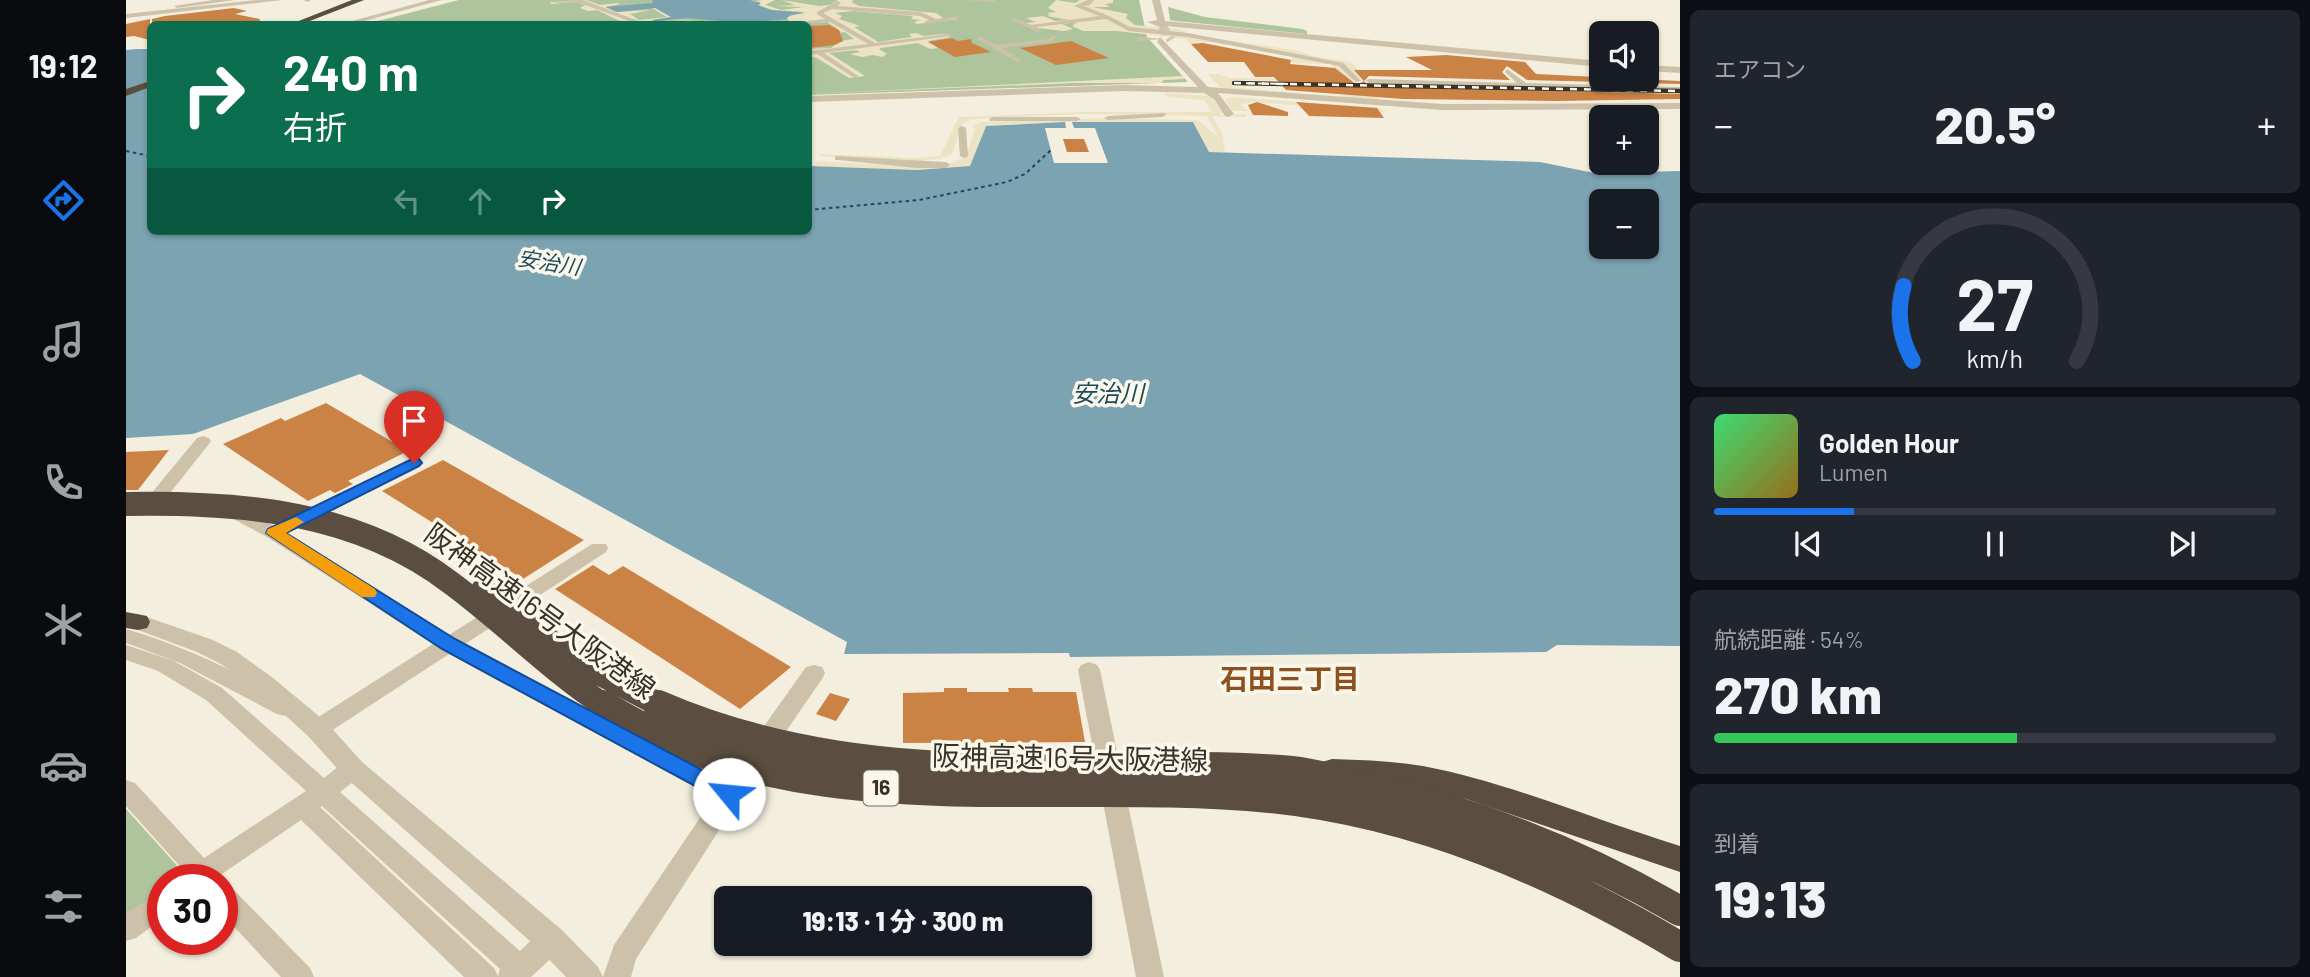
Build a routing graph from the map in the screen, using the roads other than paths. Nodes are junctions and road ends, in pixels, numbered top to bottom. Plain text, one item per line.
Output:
1 (232, 0) edge
2 (276, 0) edge
3 (438, 0) edge
4 (447, 0) edge
5 (843, 0) edge
6 (966, 0) edge
7 (993, 0) edge
8 (1091, 0) edge
9 (1146, 0) edge
10 (1156, 0) edge
11 (364, 1) edge
12 (581, 1) edge
13 (165, 3) dead end
14 (551, 3) dead end
15 (177, 6) junction
16 (832, 7) junction
17 (193, 9) junction
18 (126, 16) edge
19 (1107, 17) junction
20 (957, 18) dead end
21 (1013, 19) dead end
22 (830, 20) junction
23 (304, 21) edge
24 (317, 21) edge
25 (357, 21) edge
26 (366, 21) edge
27 (631, 21) edge
28 (936, 21) junction
29 (812, 22) edge
30 (915, 23) dead end
31 (1156, 24) junction
32 (1033, 26) dead end
33 (852, 32) junction
34 (839, 34) dead end
35 (914, 34) dead end
36 (948, 36) dead end
37 (979, 38) dead end
38 (924, 39) junction
39 (1139, 39) dead end
40 (1159, 39) joint
41 (1171, 40) tunnel mouth
42 (874, 45) junction
43 (997, 47) junction
44 (818, 52) junction
45 (812, 53) edge
46 (1019, 61) dead end
47 (1589, 63) edge
48 (1659, 69) edge
49 (1507, 71) dead end
50 (1680, 71) edge
51 (856, 77) dead end
52 (147, 79) edge
53 (1368, 80) dead end
54 (1358, 81) dead end
55 (1523, 84) junction
56 (147, 85) edge
57 (126, 87) edge
58 (1680, 89) edge
59 (126, 93) edge
60 (1214, 93) junction
61 (812, 100) edge
62 (1680, 106) edge
63 (1229, 114) dead end
64 (1161, 116) dead end
65 (1108, 118) dead end
66 (993, 119) dead end
67 (1077, 119) dead end
68 (962, 128) dead end
69 (964, 156) dead end
70 (838, 158) dead end
71 (946, 165) dead end
72 (203, 441) dead end
73 (414, 463) dead end
74 (156, 499) junction
75 (126, 501) edge
76 (274, 533) junction
77 (598, 548) dead end
78 (130, 626) edge
79 (449, 644) junction
80 (126, 652) edge
81 (1089, 670) dead end
82 (814, 673) dead end
83 (310, 724) junction
84 (353, 769) junction
85 (1298, 772) junction
86 (126, 790) edge
87 (729, 794) junction
88 (316, 803) junction
89 (1680, 859) edge
90 (188, 864) edge
91 (222, 864) edge
92 (1680, 911) edge
93 (238, 912) edge
94 (147, 914) edge
95 (126, 929) edge
96 (551, 940) junction
97 (1680, 947) edge
98 (515, 973) edge
99 (300, 977) edge
100 (484, 977) edge
101 (587, 977) edge
102 (617, 977) edge
103 (1150, 977) edge

1 - 15 street
2 - 17 street
3 - 25 street
4 - 26 street
5 - 16 street
6 - 7 street
8 - 19 street
9 - 31 street
10 - 31 street
11 - 23 highway
11 - 24 highway
12 - 14 street
12 - 27 street
13 - 15 street
15 - 17 street
16 - 22 street
16 - 28 street
17 - 18 street
19 - 32 street
19 - 54 street
20 - 28 street
21 - 43 street
22 - 29 street
22 - 33 street
28 - 30 street
31 - 47 street
33 - 34 street
33 - 42 street
35 - 38 street
36 - 38 street
37 - 43 street
38 - 42 street
39 - 40 street
40 - 60 street
41 - 60 street
42 - 44 street
43 - 46 street
44 - 45 street
44 - 51 street
48 - 50 street
49 - 55 street
52 - 57 highway
53 - 55 street
55 - 58 street
56 - 59 highway
60 - 61 street
60 - 62 street
60 - 63 street
64 - 65 street
66 - 67 street
68 - 69 street
70 - 71 street
72 - 74 street
73 - 76 street
74 - 75 street
74 - 76 street
75 - 85 highway, 阪神高速16号大阪港線 / 16, bridge
75 - 97 highway, 阪神高速16号大阪港線 / 16, bridge
76 - 79 street
77 - 79 street
78 - 83 street
79 - 83 street
79 - 87 street
80 - 88 street
81 - 103 street
82 - 87 street
83 - 84 street
84 - 88 street
84 - 96 street
85 - 89 highway, bridge
85 - 92 highway, 阪神高速16号大阪港線 / 16, bridge
86 - 90 street
87 - 102 street
88 - 91 street
88 - 98 street
88 - 100 street
93 - 99 street
94 - 95 street
96 - 98 street
96 - 101 street

